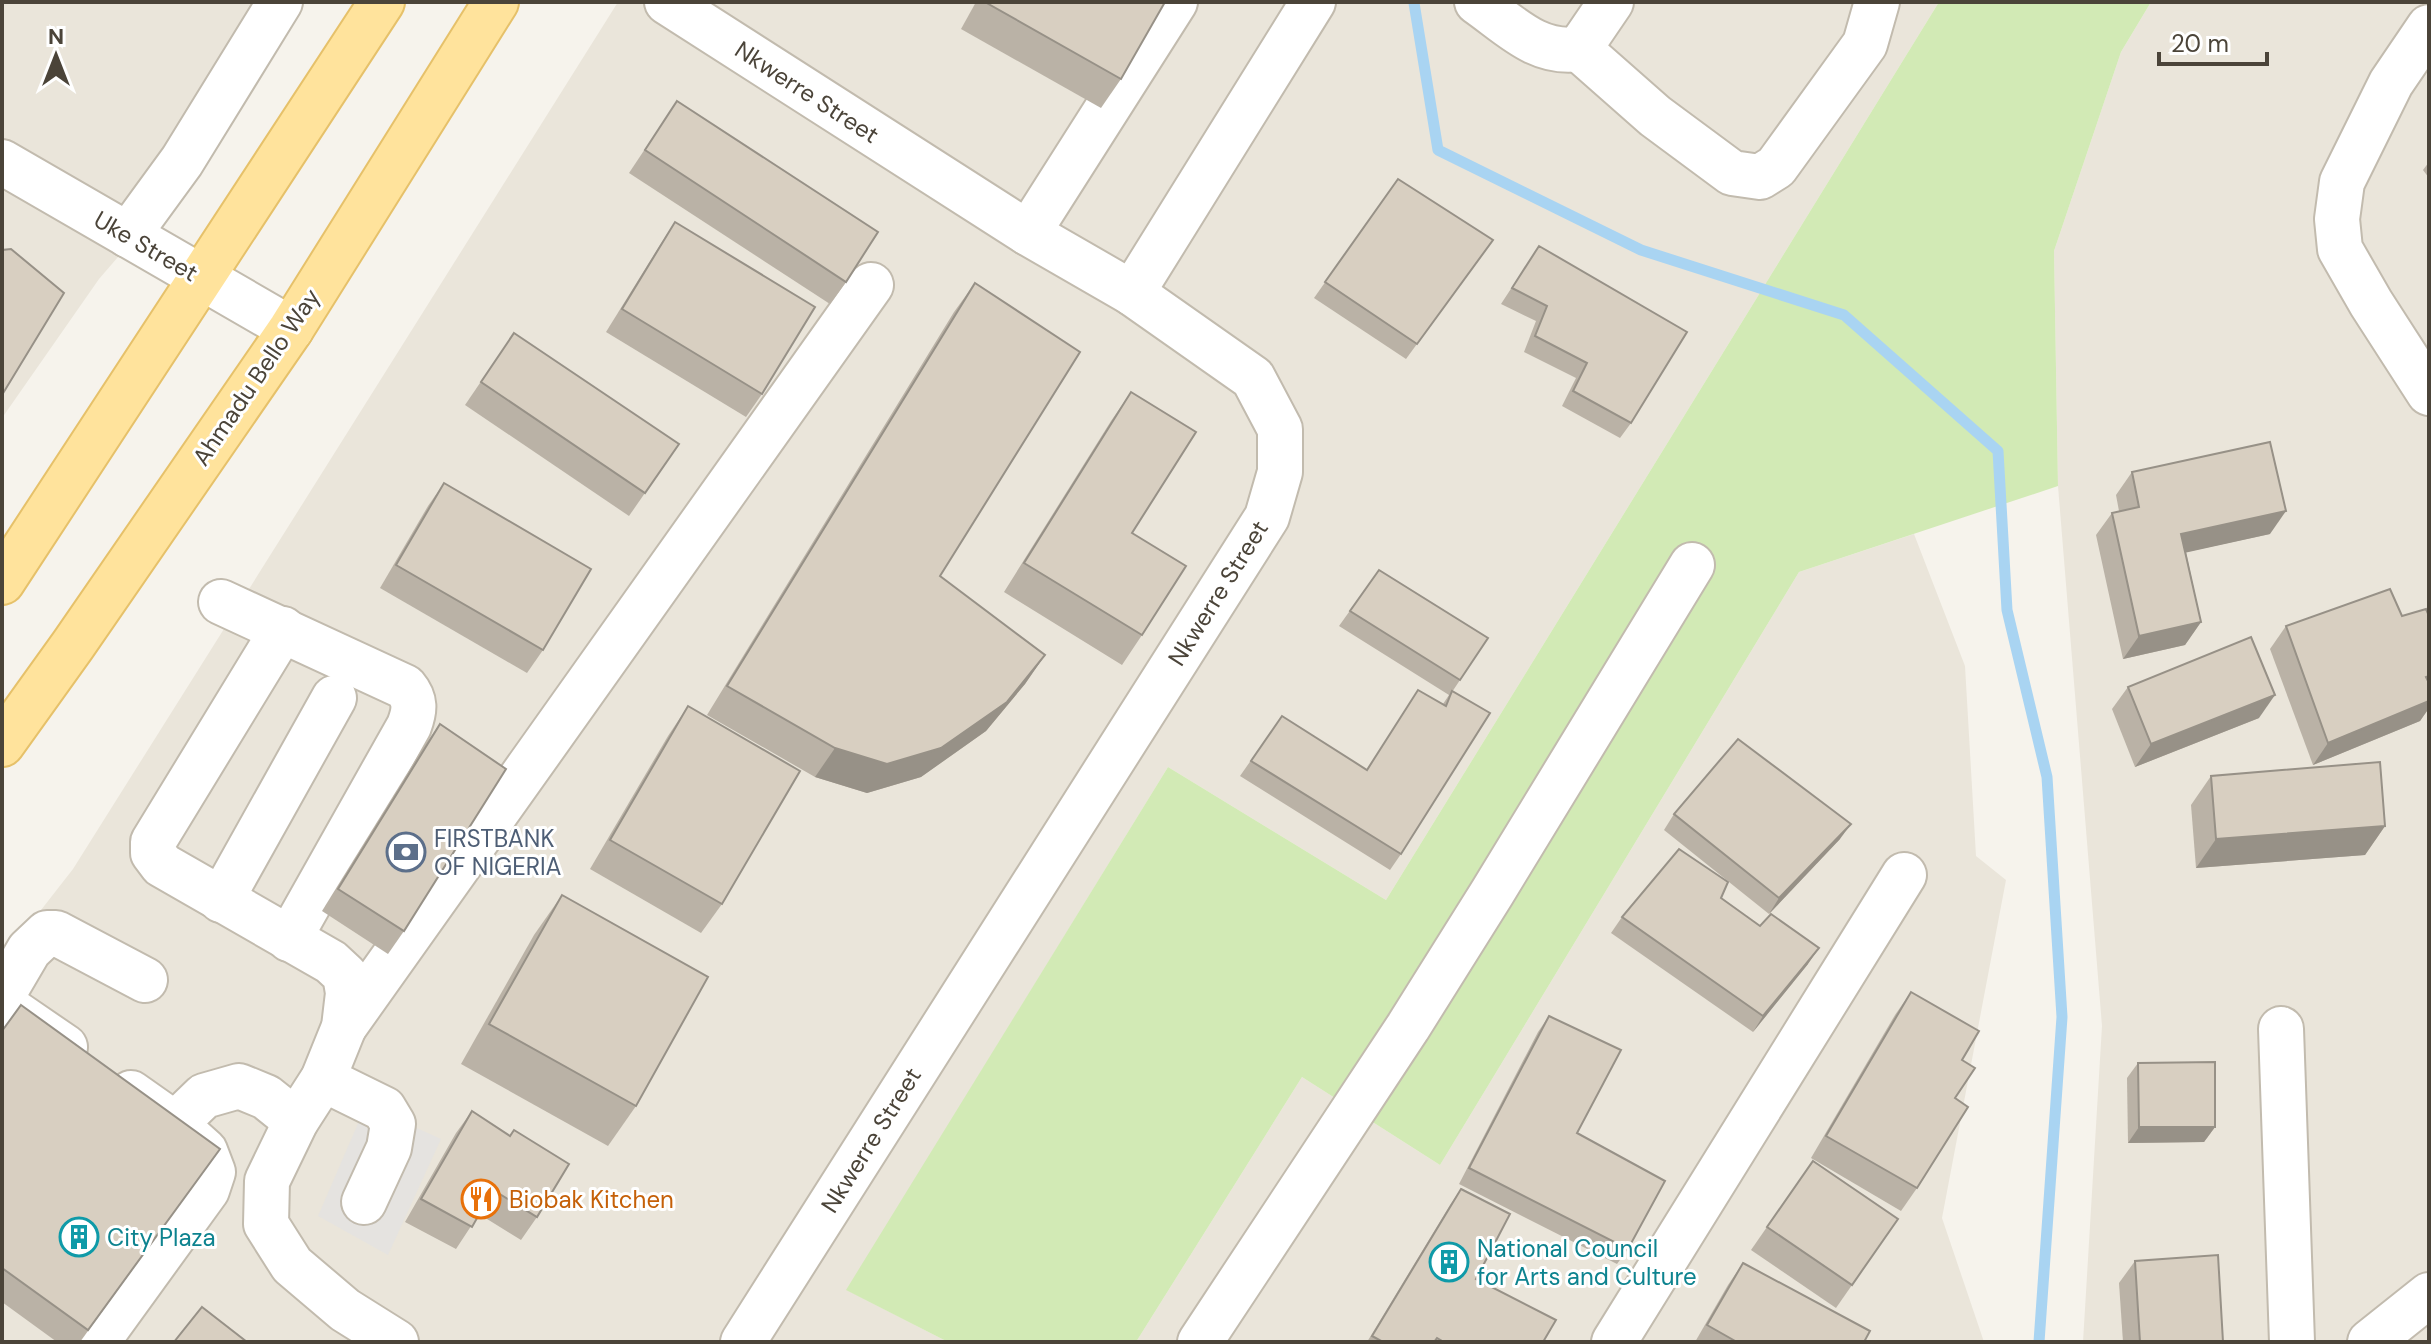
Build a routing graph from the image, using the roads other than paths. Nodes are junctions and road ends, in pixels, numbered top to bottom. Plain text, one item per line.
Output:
1 (382, 2) edge
2 (496, 2) edge
3 (1175, 2) edge
4 (1313, 2) edge
5 (1477, 2) edge
6 (1611, 2) edge
7 (1877, 2) edge
8 (277, 3) edge
9 (676, 4) edge
10 (2429, 27) edge
11 (1579, 49) junction
12 (2, 162) edge
13 (1028, 233) junction
14 (128, 235) junction
15 (202, 279) junction
16 (871, 285) dead end
17 (1132, 293) junction
18 (291, 329) junction
19 (2429, 393) edge
20 (1692, 565) dead end
21 (2, 582) edge
22 (221, 602) dead end
23 (283, 629) junction
24 (334, 698) dead end
25 (2, 744) edge
26 (1904, 875) dead end
27 (221, 900) junction
28 (289, 939) junction
29 (145, 980) dead end
30 (2, 996) edge
31 (2, 1008) edge
32 (346, 1010) junction
33 (2281, 1029) dead end
34 (323, 1079) junction
35 (296, 1121) junction
36 (175, 1124) junction
37 (364, 1202) dead end
38 (2429, 1295) edge
39 (97, 1342) edge
40 (396, 1342) edge
41 (743, 1342) edge
42 (1200, 1342) edge
43 (1614, 1342) edge
44 (2292, 1342) edge
45 (2370, 1342) edge

1 - 15 main road
2 - 18 main road, Ahmadu Bello Way
3 - 13 street
4 - 17 street
5 - 11 street
6 - 11 street
7 - 11 street
8 - 14 street
9 - 13 street, Nkwerre Street
10 - 19 street
12 - 14 street, Uke Street
13 - 17 street, Nkwerre Street
14 - 15 street, Uke Street
15 - 18 street, Uke Street
15 - 21 main road
16 - 32 street
17 - 41 street, Nkwerre Street
18 - 25 main road, Ahmadu Bello Way
20 - 42 street
22 - 23 street
23 - 27 street
23 - 28 street
24 - 27 street
26 - 43 street
27 - 28 street
28 - 32 street
29 - 30 street
31 - 36 street
32 - 34 street
33 - 44 street
34 - 35 street
34 - 37 street
35 - 36 street
35 - 40 street
36 - 39 street
38 - 45 street

